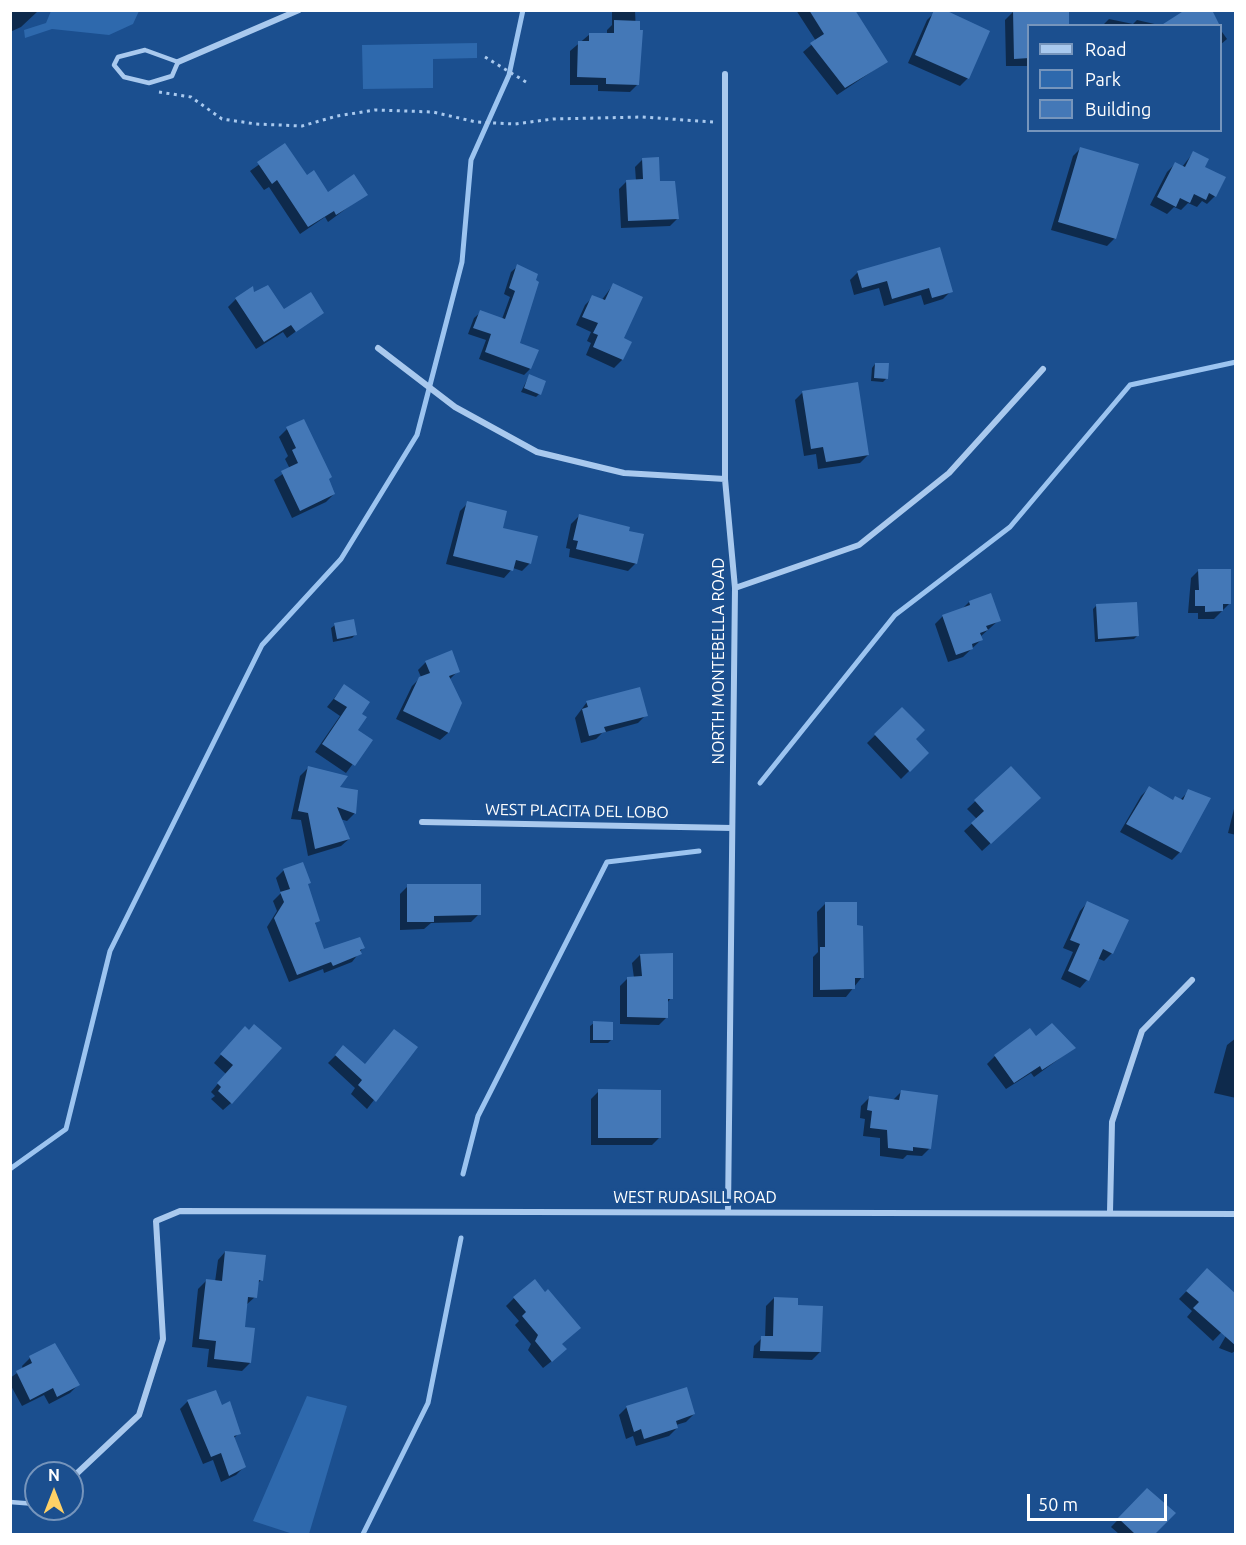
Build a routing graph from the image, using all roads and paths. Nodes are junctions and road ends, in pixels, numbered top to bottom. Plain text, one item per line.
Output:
1 (300, 10) edge
2 (485, 57) dead end
3 (178, 62) junction
4 (725, 74) dead end
5 (526, 82) dead end
6 (149, 83) junction
7 (725, 122) junction
8 (378, 348) dead end
9 (1043, 369) dead end
10 (725, 478) junction
11 (735, 588) junction
12 (422, 822) dead end
13 (732, 828) junction
14 (1192, 980) dead end
15 (728, 1212) junction
16 (1110, 1212) junction
17 (1236, 1214) edge
18 (84, 1467) edge

1 - 3 street
2 - 5 path
3 - 6 lane
3 - 6 lane
4 - 7 street, NORTH MONTEBELLA ROAD
6 - 7 path
7 - 10 street, NORTH MONTEBELLA ROAD
8 - 10 street
9 - 11 street
10 - 11 street, NORTH MONTEBELLA ROAD
11 - 13 street, NORTH MONTEBELLA ROAD
12 - 13 street, WEST PLACITA DEL LOBO
13 - 15 street, NORTH MONTEBELLA ROAD
14 - 16 street
15 - 16 street, WEST RUDASILL ROAD
15 - 18 street, WEST RUDASILL ROAD
16 - 17 street, WEST RUDASILL ROAD

